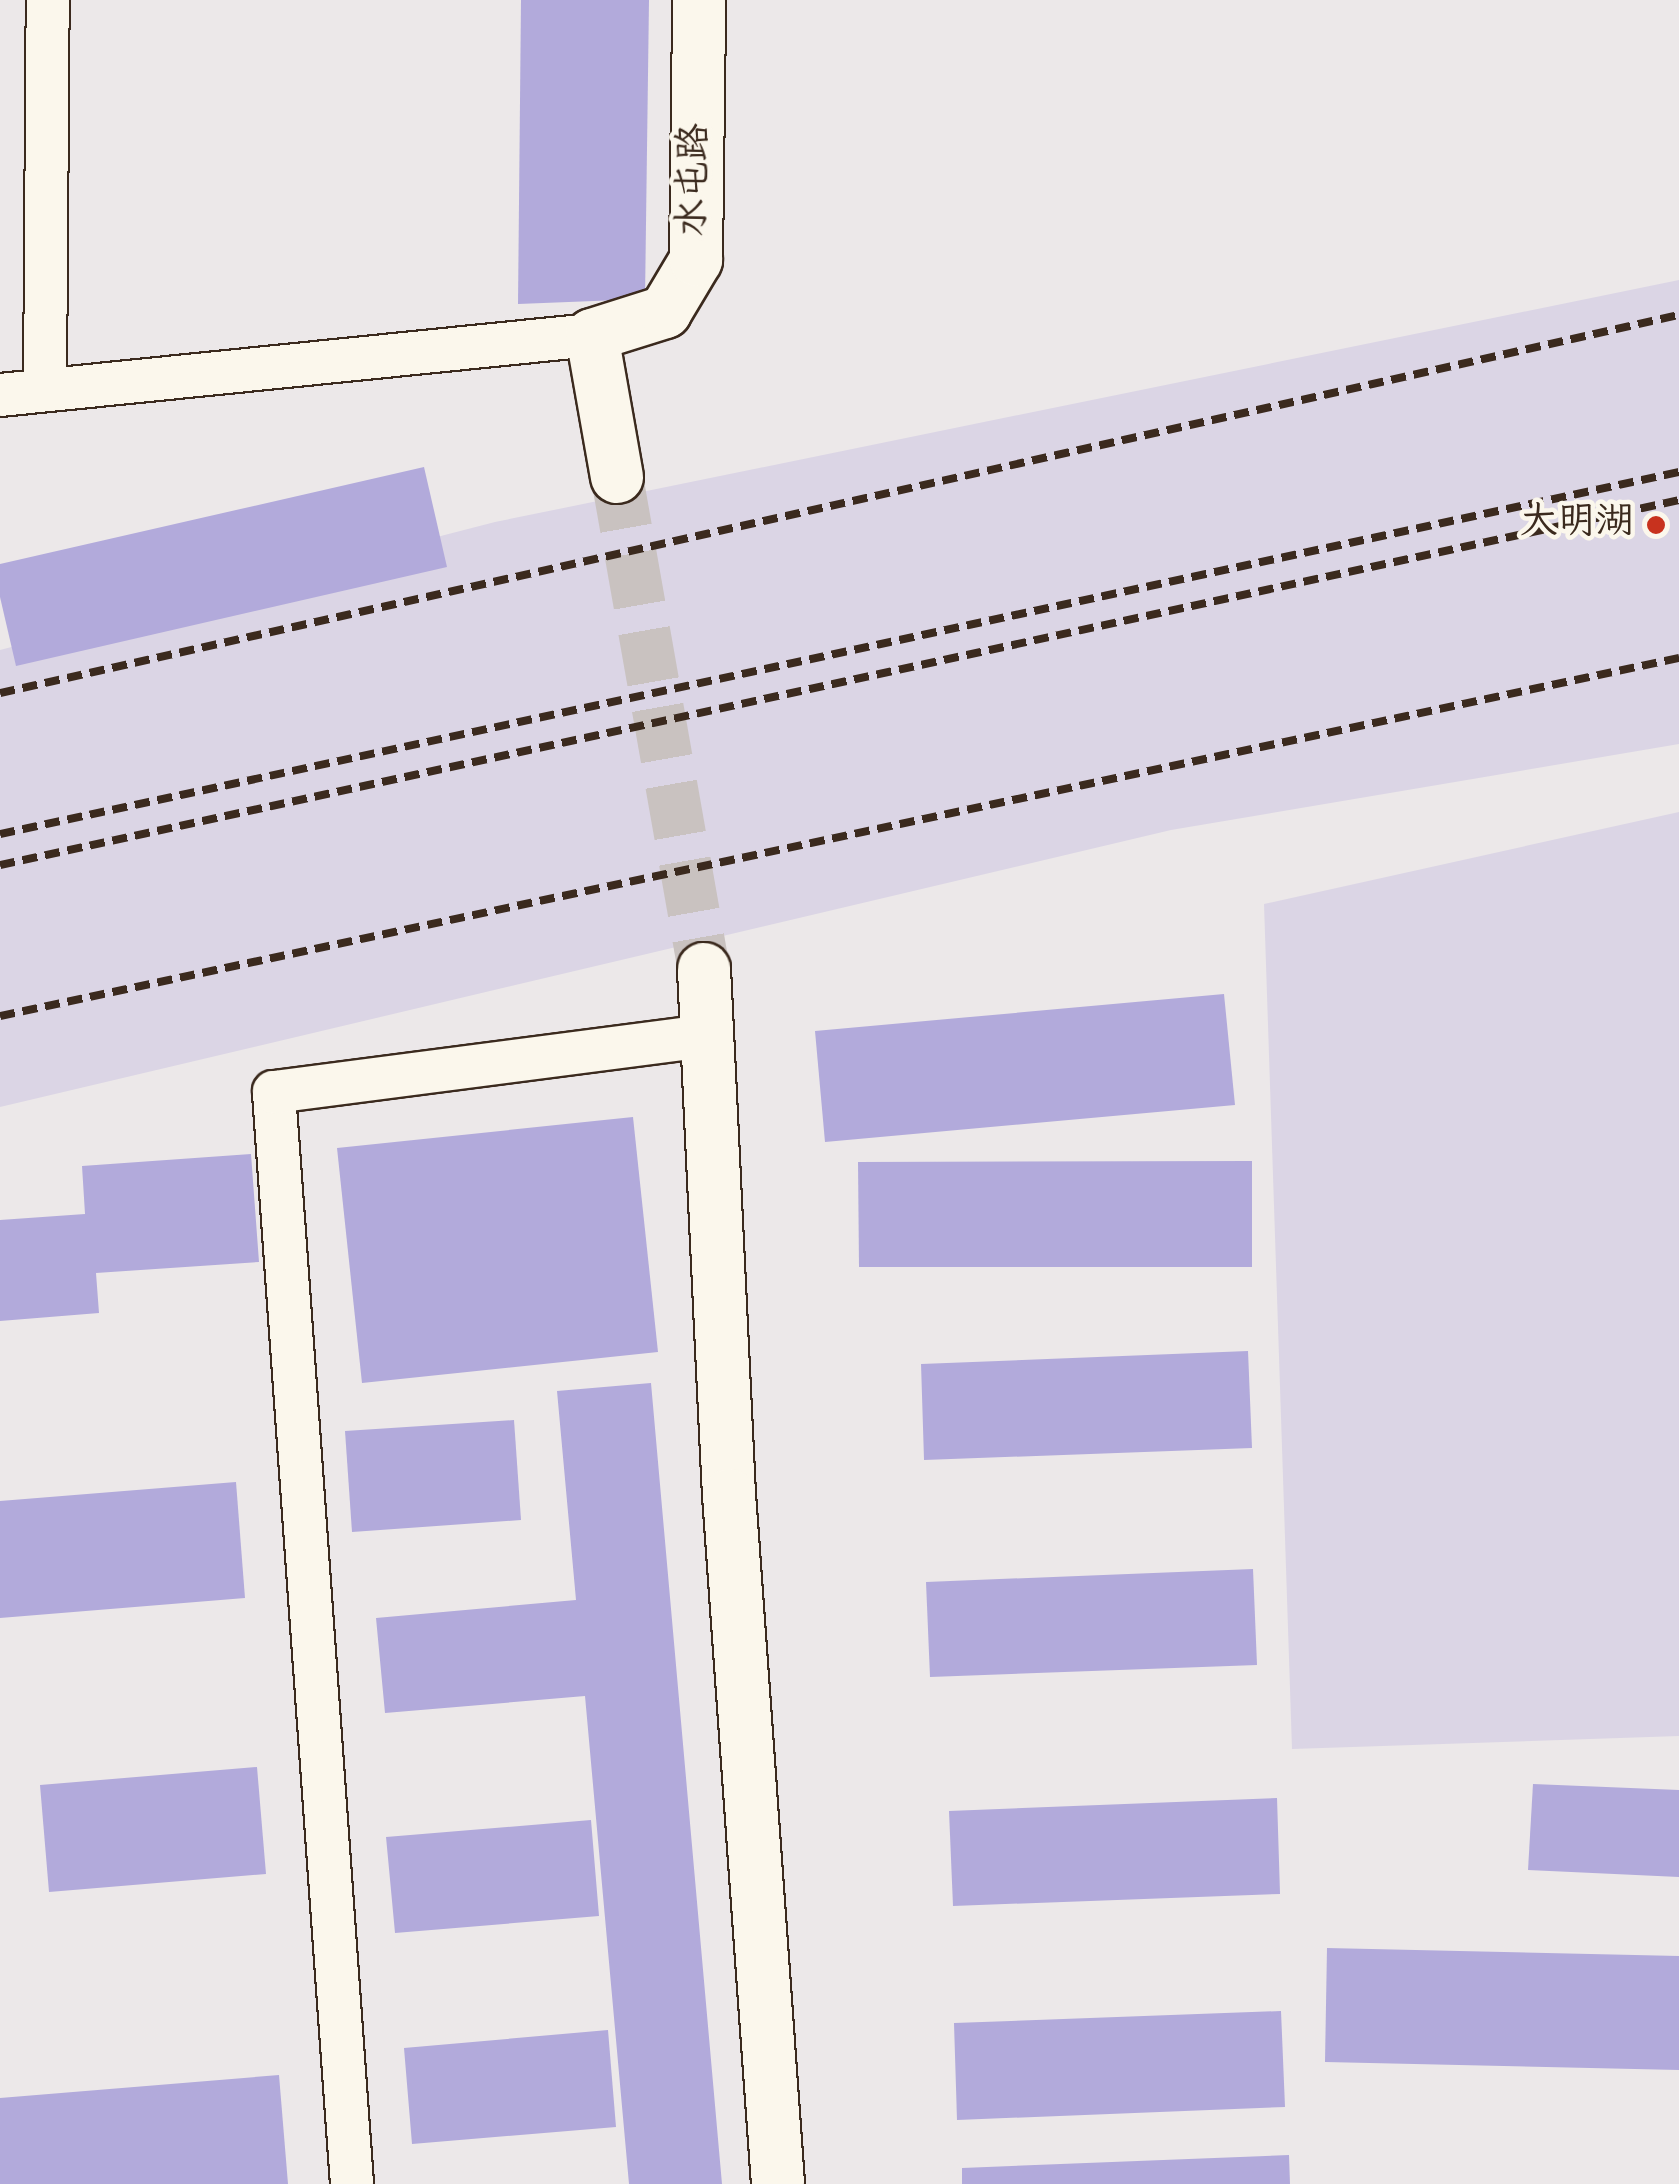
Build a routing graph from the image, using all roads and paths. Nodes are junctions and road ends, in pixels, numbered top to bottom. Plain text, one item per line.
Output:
1 (48, 0) edge
2 (699, 0) edge
3 (592, 335) junction
4 (45, 390) junction
5 (0, 394) edge
6 (617, 477) tunnel mouth
7 (704, 968) tunnel mouth
8 (710, 1035) junction
9 (352, 2184) edge
10 (778, 2184) edge

1 - 4 street
2 - 3 street, 水屯路
3 - 4 street
3 - 6 street
4 - 5 street
7 - 8 street
8 - 9 street
8 - 10 street

